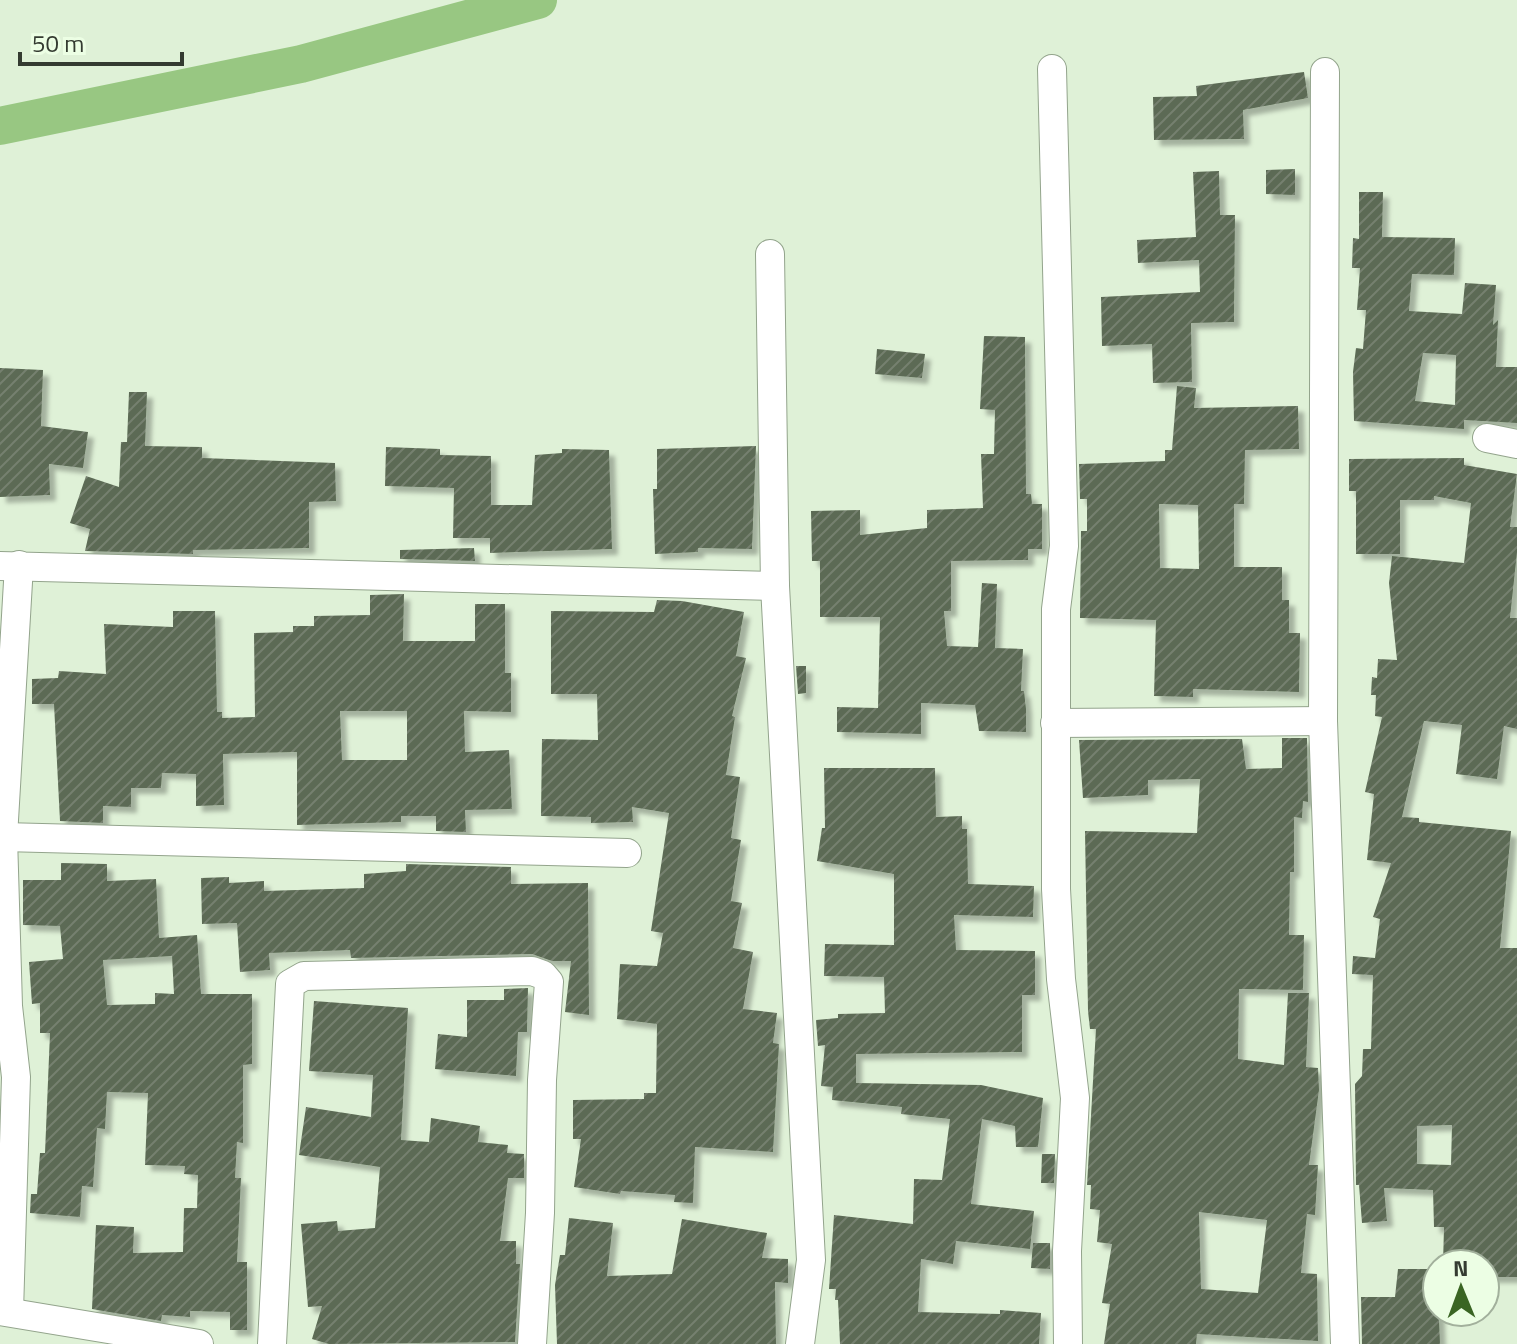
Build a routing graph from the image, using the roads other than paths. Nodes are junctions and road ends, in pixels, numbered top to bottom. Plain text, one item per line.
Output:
1 (1052, 69) dead end
2 (1325, 72) dead end
3 (770, 254) dead end
4 (1487, 438) dead end
5 (1517, 444) edge
6 (9, 566) edge
7 (775, 586) junction
8 (1323, 721) junction
9 (1055, 723) junction
10 (3, 837) junction
11 (627, 853) dead end
12 (4, 1007) edge
13 (5, 1311) edge
14 (199, 1344) edge
15 (272, 1344) edge
16 (532, 1344) edge
17 (800, 1344) edge
18 (1068, 1344) edge
19 (1345, 1344) edge

1 - 9 street
2 - 8 street
3 - 7 street
4 - 5 street
6 - 7 street
6 - 10 street
7 - 17 street
8 - 9 street
8 - 19 street
9 - 18 street
10 - 11 street
10 - 12 street
12 - 13 street
13 - 14 street
15 - 16 street

